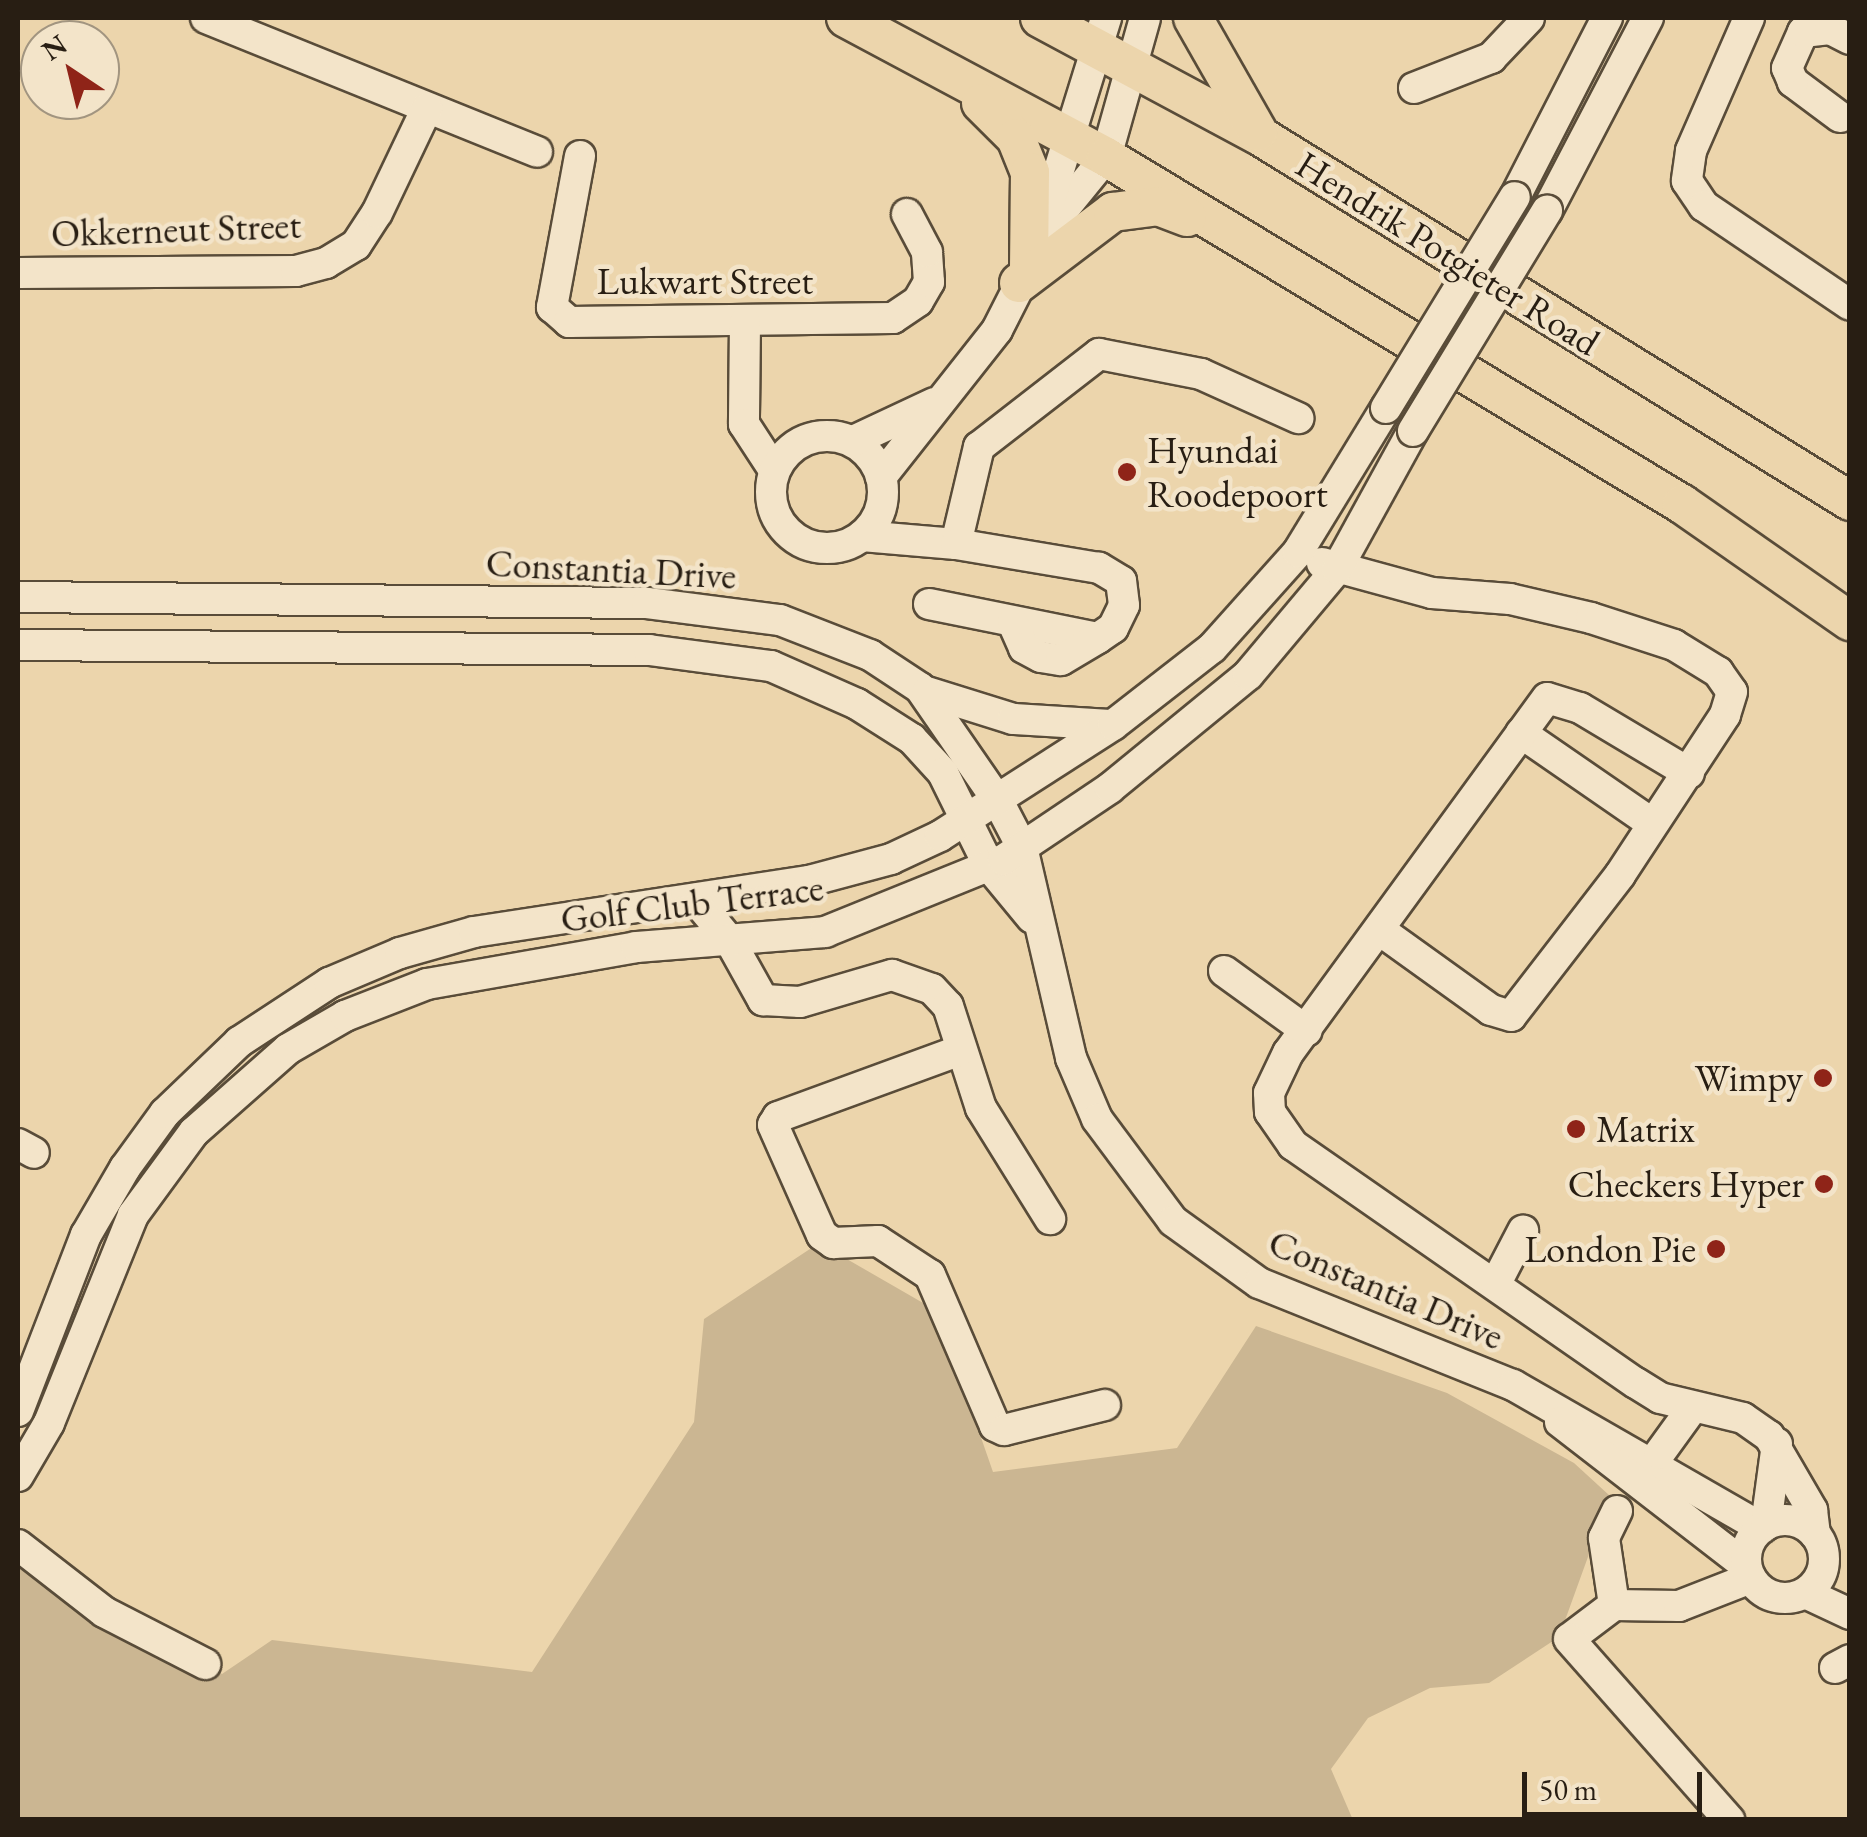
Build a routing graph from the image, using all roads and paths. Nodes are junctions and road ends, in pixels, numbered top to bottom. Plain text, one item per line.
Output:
1 (206, 18) edge
2 (846, 18) edge
3 (1040, 18) edge
4 (1145, 18) edge
5 (1193, 18) edge
6 (1529, 18) edge
7 (1607, 18) edge
8 (1648, 18) edge
9 (1746, 27) edge
10 (1103, 33) edge
11 (1850, 40) edge
12 (1788, 55) junction
13 (937, 64) junction
14 (1136, 66) junction
15 (1414, 88) dead end
16 (427, 108) junction
17 (1840, 116) dead end
18 (1066, 135) junction
19 (1260, 136) junction
20 (537, 152) dead end
21 (580, 156) dead end
22 (1106, 157) junction
23 (907, 214) dead end
24 (1222, 231) junction
25 (1029, 263) junction
26 (18, 273) edge
27 (1850, 305) edge
28 (745, 322) junction
29 (942, 399) junction
30 (748, 400) junction
31 (1298, 418) dead end
32 (853, 441) junction
33 (799, 442) junction
34 (774, 470) junction
35 (882, 491) junction
36 (1850, 502) edge
37 (862, 536) junction
38 (914, 536) junction
39 (956, 544) junction
40 (1298, 552) junction
41 (1337, 570) junction
42 (18, 597) edge
43 (150, 598) junction
44 (227, 598) junction
45 (929, 604) dead end
46 (1850, 621) edge
47 (179, 644) junction
48 (18, 645) edge
49 (920, 688) junction
50 (1113, 725) junction
51 (1521, 733) junction
52 (1689, 773) junction
53 (998, 800) junction
54 (970, 820) junction
55 (1654, 824) junction
56 (1022, 847) junction
57 (989, 866) junction
58 (758, 889) junction
59 (695, 899) junction
60 (1034, 921) junction
61 (1381, 931) junction
62 (730, 941) junction
63 (1224, 971) dead end
64 (1307, 1031) junction
65 (961, 1050) junction
66 (1050, 1219) dead end
67 (1524, 1231) dead end
68 (1496, 1284) junction
69 (1105, 1404) dead end
70 (1693, 1408) junction
71 (18, 1410) edge
72 (1552, 1412) junction
73 (1777, 1444) junction
74 (1659, 1454) dead end
75 (18, 1476) edge
76 (1617, 1510) dead end
77 (1764, 1527) junction
78 (18, 1544) edge
79 (1830, 1555) edge
80 (1748, 1572) junction
81 (1805, 1593) junction
82 (1614, 1605) junction
83 (1850, 1614) edge
84 (205, 1664) dead end
85 (1729, 1820) edge

1 - 16 street
2 - 13 main road
3 - 10 main road, Hendrik Potgieter Road
4 - 14 street
5 - 19 main road
6 - 15 street
7 - 40 street, Golf Club Terrace, bridge
8 - 41 street, Golf Club Terrace, bridge
9 - 12 street
9 - 27 street
10 - 14 main road, Hendrik Potgieter Road
10 - 18 street
11 - 12 street
12 - 17 street
13 - 18 main road
13 - 25 main road
14 - 19 main road, Hendrik Potgieter Road
14 - 22 street
16 - 20 street
16 - 26 street, Okkerneut Street
18 - 22 main road
18 - 25 street
19 - 36 main road, Hendrik Potgieter Road
21 - 28 street, Lukwart Street
22 - 24 main road
22 - 25 street
23 - 28 street, Lukwart Street
24 - 25 main road
24 - 46 main road
25 - 29 street
28 - 30 street
29 - 32 street
29 - 35 street
30 - 33 street
30 - 34 street
31 - 39 street
32 - 33 street
32 - 35 street
33 - 34 street
34 - 37 street
35 - 37 street
35 - 38 street
37 - 38 street
38 - 39 street
39 - 45 street
40 - 41 street
40 - 50 street, Golf Club Terrace
41 - 52 street
41 - 56 street, Golf Club Terrace
42 - 43 street, Constantia Drive
43 - 44 street, Constantia Drive
43 - 47 street
44 - 47 street
44 - 49 street, Constantia Drive
47 - 48 street, Constantia Drive
47 - 54 street, Constantia Drive
49 - 50 street
49 - 53 street, Constantia Drive
50 - 53 street, Golf Club Terrace
51 - 52 street
51 - 55 street
51 - 61 street
52 - 55 street
53 - 54 street, Golf Club Terrace
53 - 56 street, Constantia Drive
54 - 57 street, Constantia Drive
54 - 58 street, Golf Club Terrace
55 - 61 street
56 - 57 street, Golf Club Terrace
56 - 60 street, Constantia Drive
57 - 60 street, Constantia Drive
57 - 62 street, Golf Club Terrace
58 - 59 street, Golf Club Terrace
58 - 62 street
59 - 62 street
59 - 71 street, Golf Club Terrace
60 - 72 street, Constantia Drive
61 - 64 street
62 - 65 street
62 - 75 street, Golf Club Terrace
63 - 64 street
64 - 68 street
65 - 66 street
65 - 69 street
67 - 68 street
68 - 70 street
70 - 73 street
70 - 74 street
72 - 77 street, Constantia Drive
72 - 80 street, Constantia Drive
73 - 77 street
73 - 79 street
76 - 82 street
77 - 79 street
77 - 80 street
78 - 84 street
79 - 81 street
80 - 81 street
80 - 82 street
81 - 83 street
82 - 85 street

